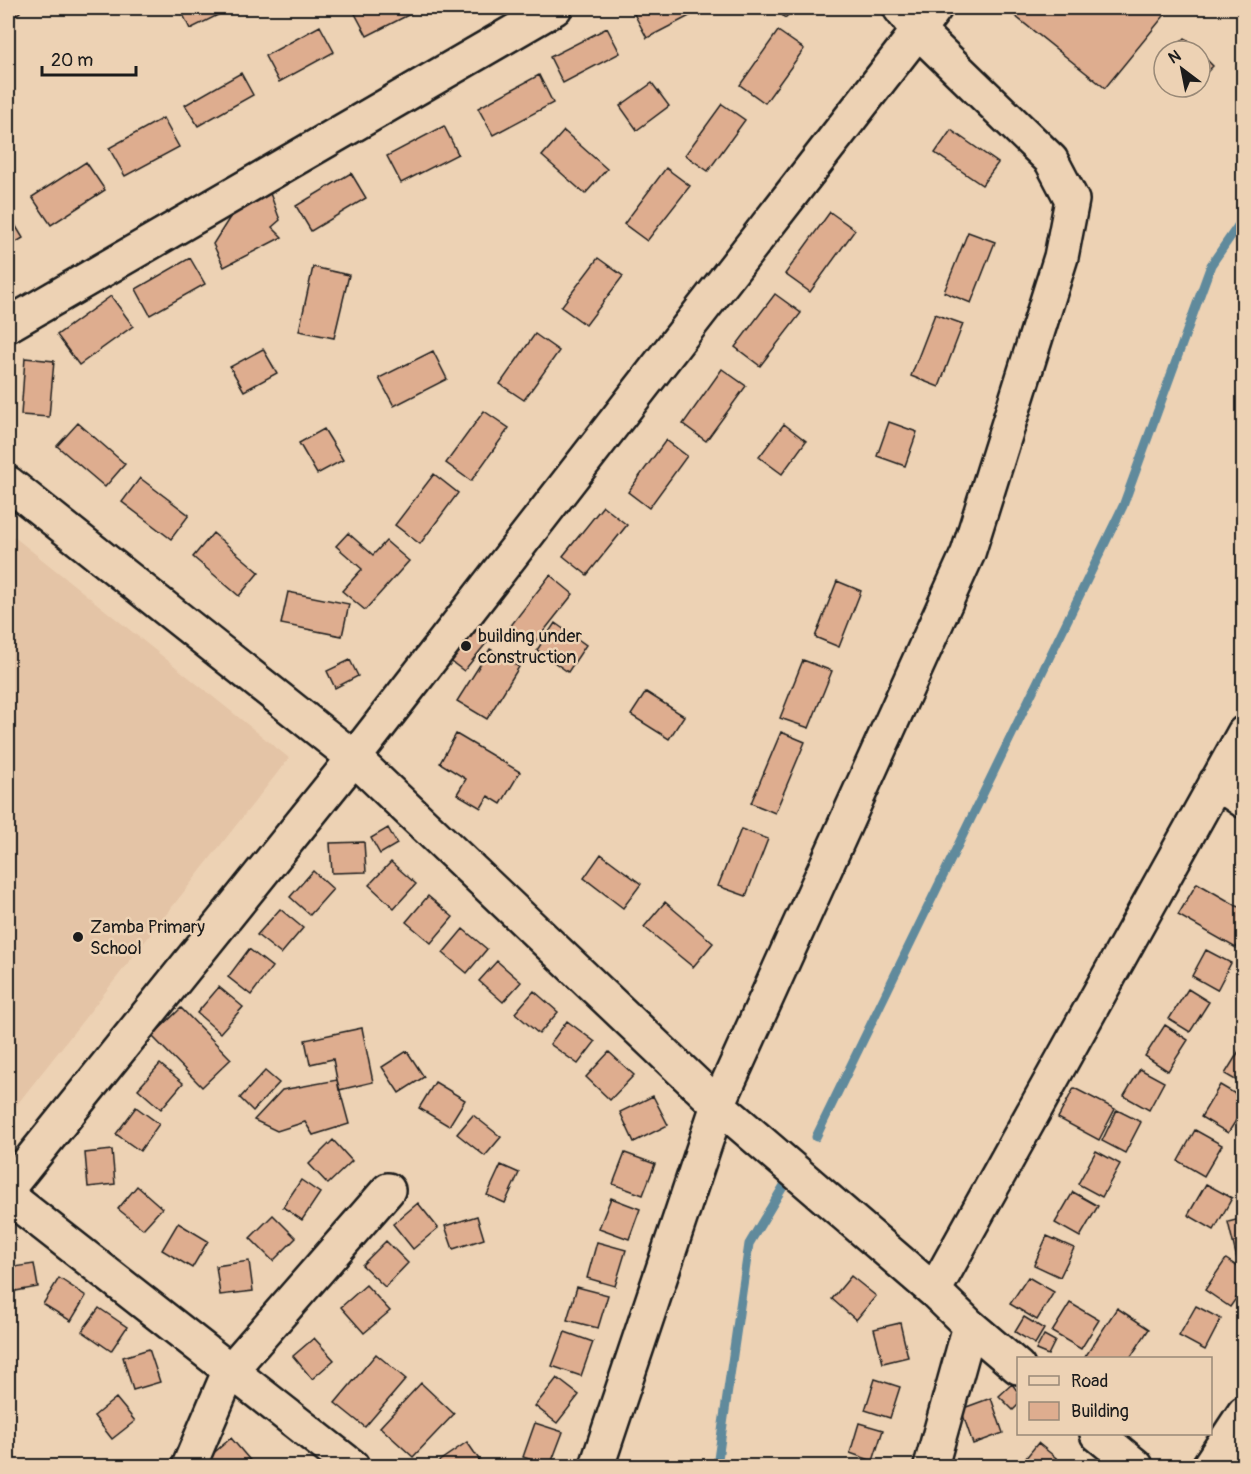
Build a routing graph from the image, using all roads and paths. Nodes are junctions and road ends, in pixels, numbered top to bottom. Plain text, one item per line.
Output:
1 (555, 8) edge
2 (918, 15) edge
3 (8, 325) edge
4 (8, 483) edge
5 (1244, 733) edge
6 (354, 758) junction
7 (1216, 782) junction
8 (1244, 801) edge
9 (718, 1105) junction
10 (18, 1153) edge
11 (8, 1188) edge
12 (388, 1190) dead end
13 (8, 1196) edge
14 (934, 1291) junction
15 (970, 1326) junction
16 (1017, 1366) edge
17 (230, 1372) junction
18 (1244, 1413) edge
19 (1098, 1435) edge
20 (189, 1467) edge
21 (352, 1467) edge
22 (597, 1467) edge
23 (931, 1467) edge
24 (1136, 1467) edge
25 (1209, 1467) edge

1 - 3 street
2 - 6 street
2 - 9 street
4 - 6 street
5 - 7 street
6 - 9 street
6 - 10 street
7 - 8 street
7 - 14 street
9 - 14 street
9 - 22 street
10 - 11 street
12 - 17 street
13 - 17 street
14 - 15 street
15 - 16 street
15 - 23 street
17 - 20 street
17 - 21 street
18 - 25 street
19 - 24 street

